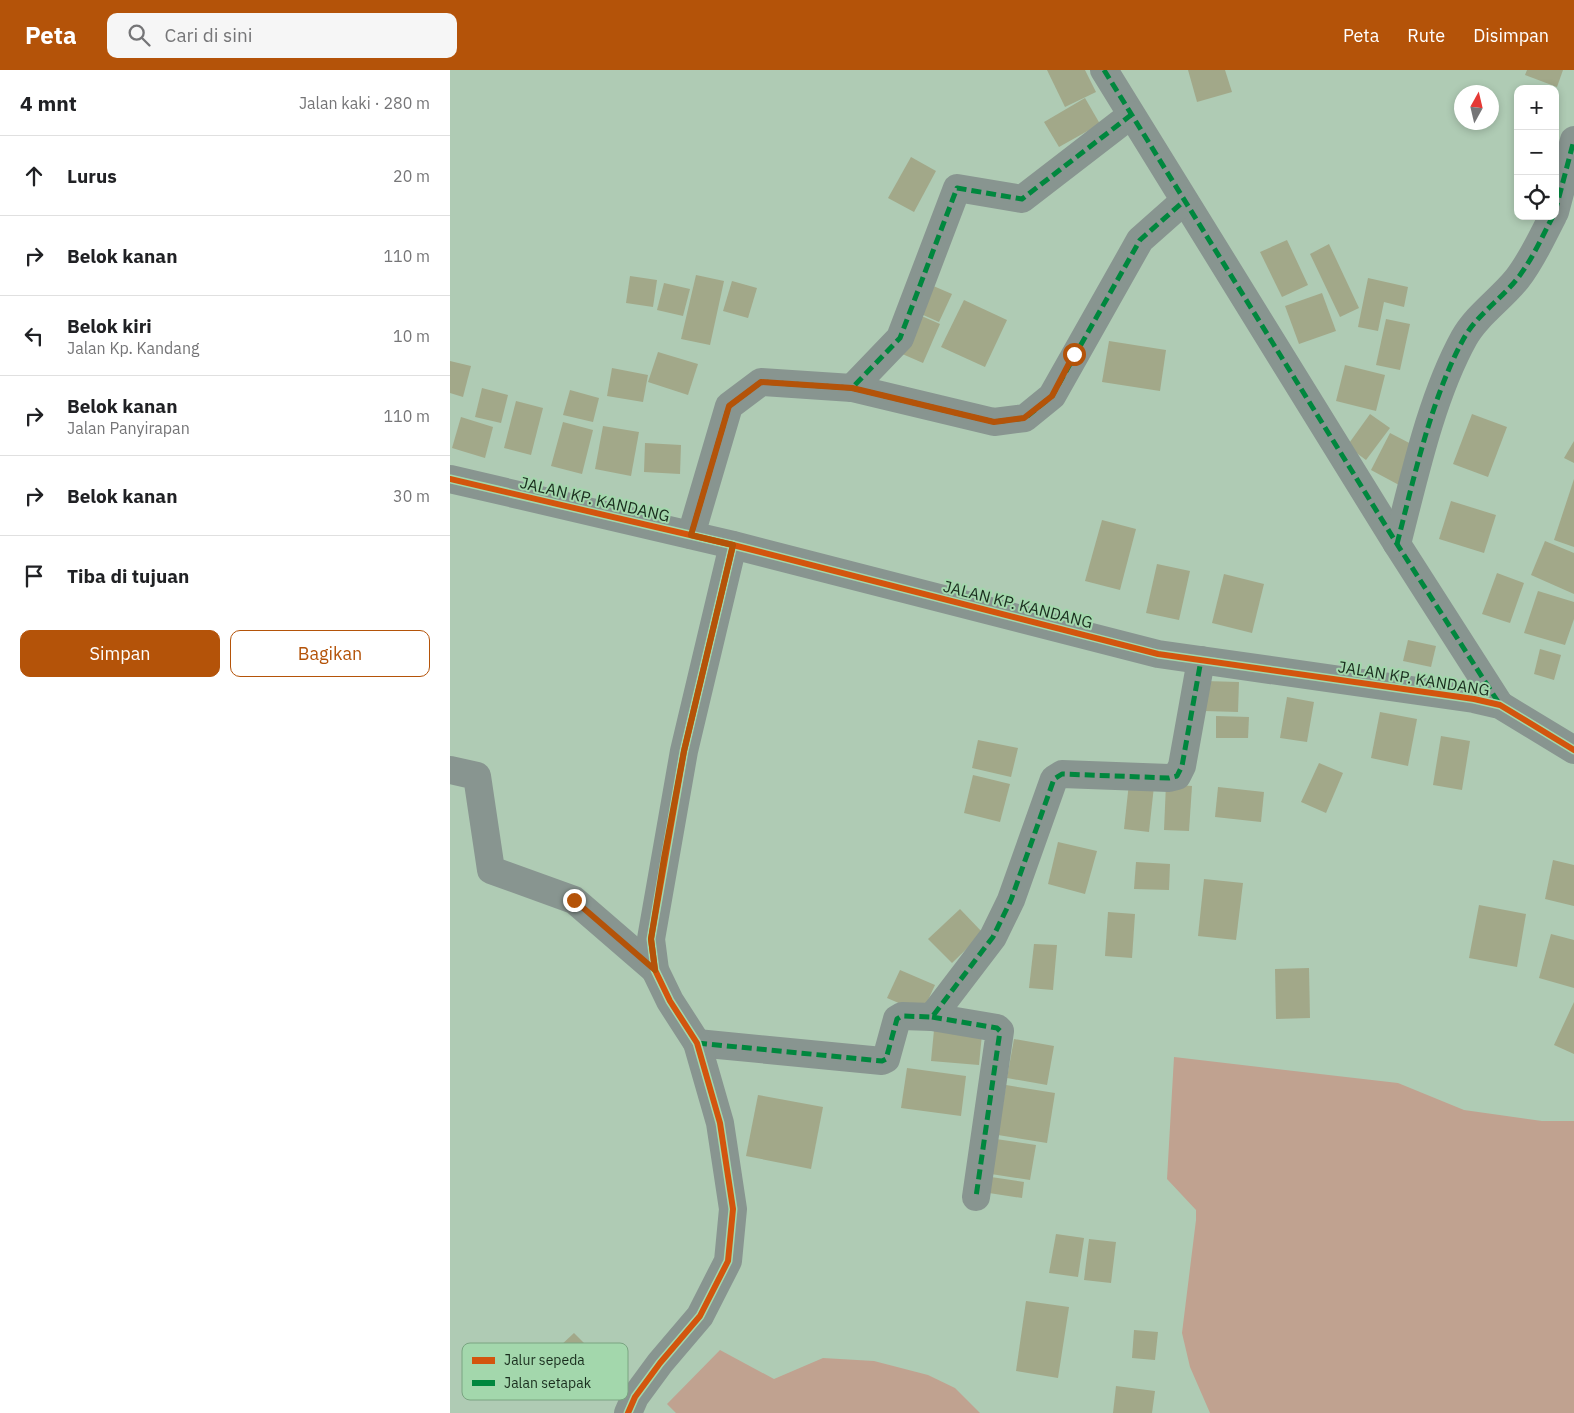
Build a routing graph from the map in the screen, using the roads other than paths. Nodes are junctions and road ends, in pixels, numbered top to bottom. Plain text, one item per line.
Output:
1 (1104, 70) edge
2 (1131, 115) junction
3 (1574, 140) edge
4 (1559, 197) edge
5 (1184, 201) junction
6 (1551, 220) edge
7 (852, 388) junction
8 (450, 479) edge
9 (691, 535) junction
10 (1397, 544) junction
11 (733, 545) junction
12 (1201, 660) junction
13 (1500, 705) junction
14 (1574, 750) edge
15 (450, 770) edge
16 (655, 970) junction
17 (932, 1017) junction
18 (697, 1043) junction
19 (976, 1197) dead end
20 (628, 1413) edge

1 - 2 street
2 - 5 street
2 - 7 street
3 - 4 street
5 - 7 street
5 - 10 street
6 - 10 street
7 - 9 street
8 - 9 street, JALAN KP. KANDANG
9 - 11 street, JALAN KP. KANDANG
10 - 13 street
11 - 12 street, JALAN KP. KANDANG
11 - 16 street
12 - 13 street, JALAN KP. KANDANG
12 - 17 street
13 - 14 street, JALAN KP. KANDANG
15 - 16 street
16 - 18 street
17 - 18 street
17 - 19 street
18 - 20 street

